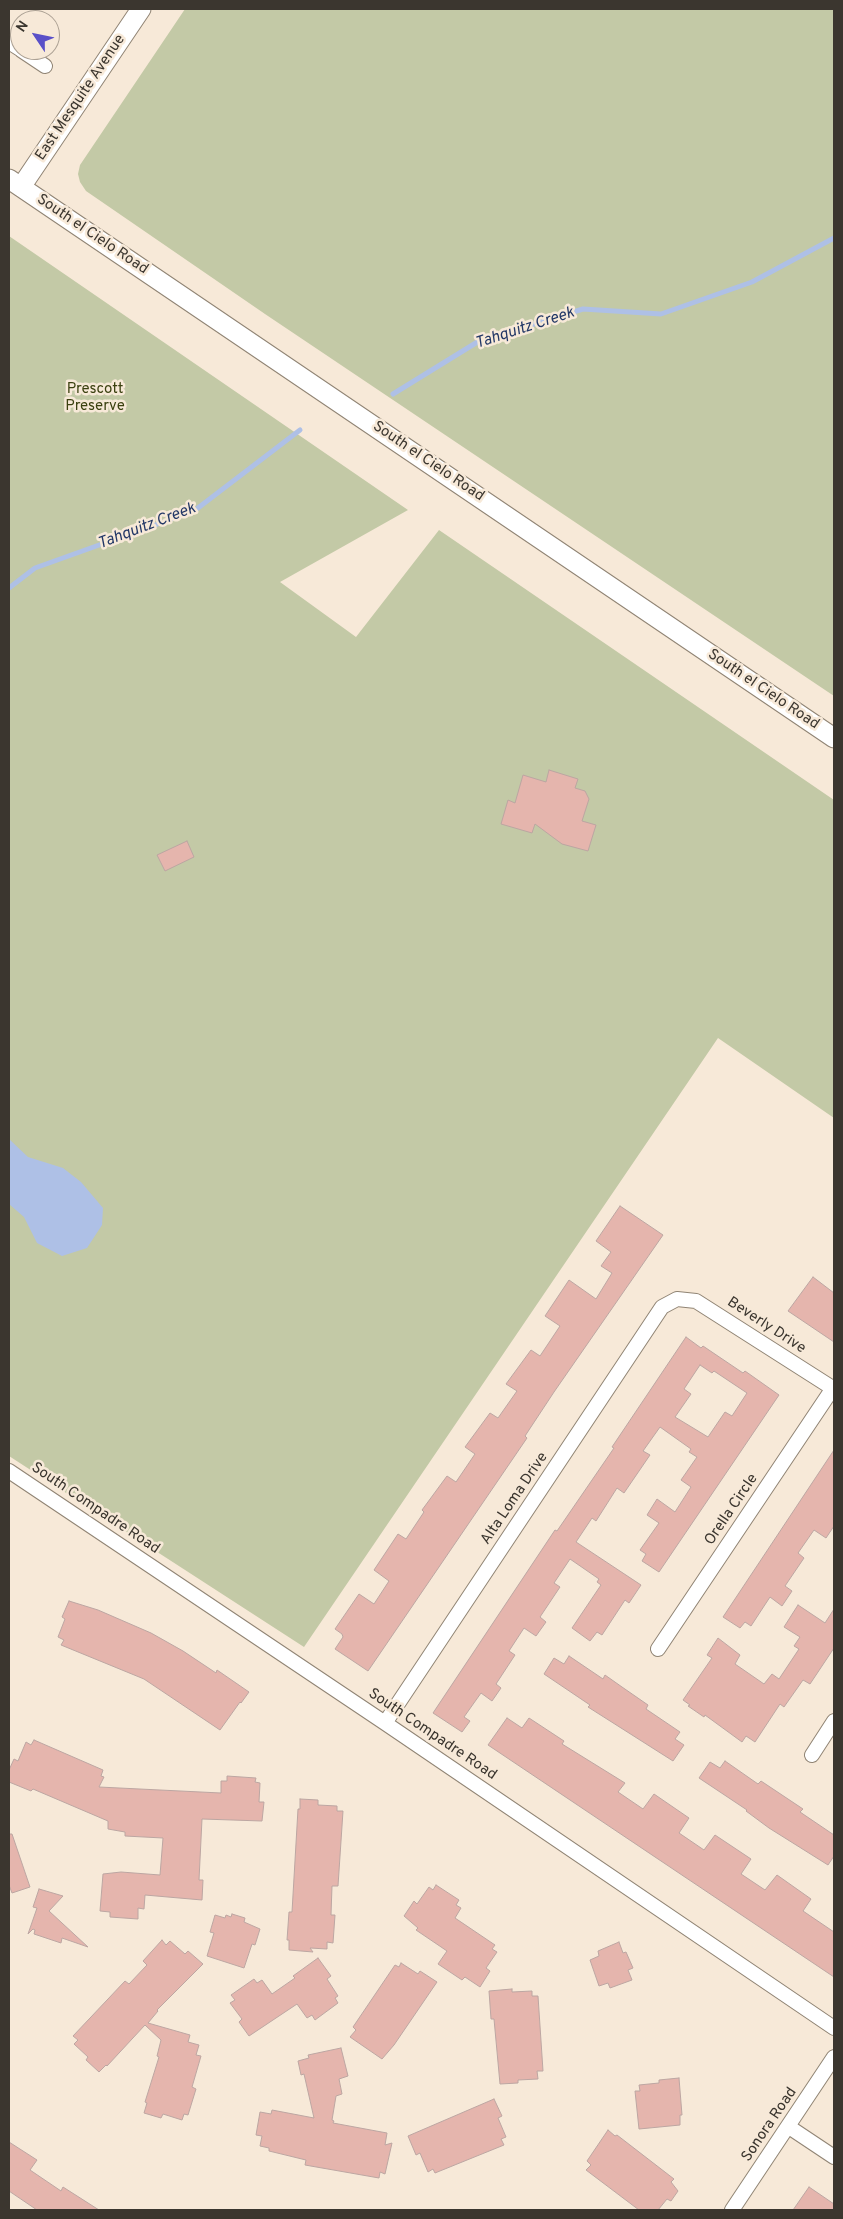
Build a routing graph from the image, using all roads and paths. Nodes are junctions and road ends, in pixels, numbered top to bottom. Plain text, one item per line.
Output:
1 (141, 9) edge
2 (36, 60) edge
3 (45, 66) dead end
4 (15, 183) edge
5 (834, 738) edge
6 (677, 1299) joint
7 (834, 1389) edge
8 (9, 1471) edge
9 (658, 1649) dead end
10 (834, 1721) edge
11 (386, 1723) junction
12 (812, 1755) dead end
13 (834, 2028) edge
14 (834, 2057) edge
15 (789, 2127) junction
16 (834, 2157) edge
17 (732, 2210) edge

1 - 4 street, East Mesquite Avenue
2 - 3 street
4 - 5 street, South el Cielo Road
6 - 7 street, Beverly Drive
6 - 11 street, Alta Loma Drive
7 - 9 street, Orella Circle
8 - 11 street, South Compadre Road
10 - 12 street
11 - 13 street, South Compadre Road
14 - 15 street, Sonora Road
15 - 16 street
15 - 17 street, Sonora Road

